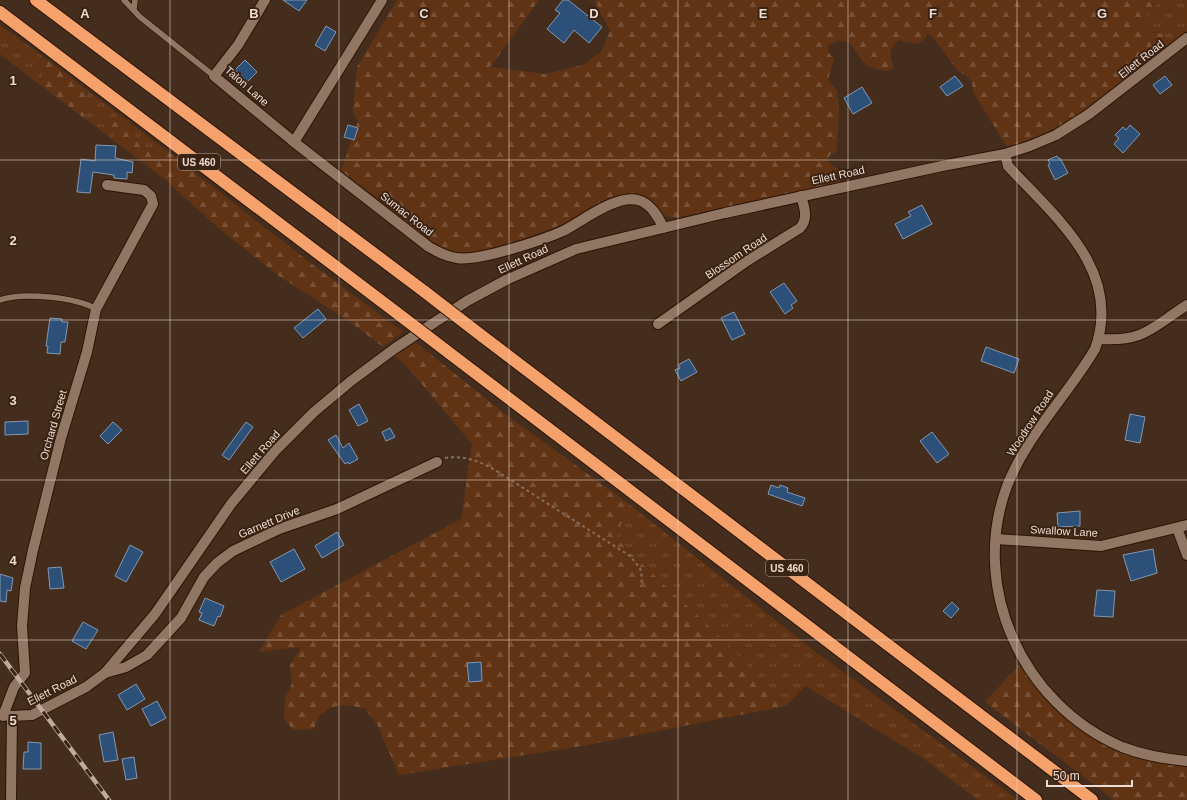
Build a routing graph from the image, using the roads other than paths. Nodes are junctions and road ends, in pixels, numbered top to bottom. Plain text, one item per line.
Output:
1 (36, 0) edge
2 (124, 0) edge
3 (135, 0) edge
4 (264, 0) edge
5 (382, 0) edge
6 (134, 9) junction
7 (0, 12) edge
8 (1187, 38) edge
9 (214, 76) junction
10 (294, 142) junction
11 (1005, 154) junction
12 (107, 185) dead end
13 (801, 196) junction
14 (663, 228) junction
15 (0, 300) edge
16 (1187, 305) edge
17 (96, 310) junction
18 (658, 324) dead end
19 (1098, 339) junction
20 (437, 462) road end
21 (1187, 525) edge
22 (1177, 528) junction
23 (996, 539) junction
24 (1187, 555) edge
25 (105, 673) junction
26 (5, 716) edge
27 (1187, 761) edge
28 (11, 800) edge
29 (1036, 800) edge
30 (1092, 800) edge

1 - 30 highway, US 460, bridge
2 - 6 lane
3 - 6 lane
4 - 9 street, Talon Lane
5 - 10 street
6 - 9 lane
7 - 29 highway, US 460, bridge
8 - 11 street, Ellett Road
9 - 10 street, Talon Lane
10 - 14 street, Sumac Road
11 - 13 street, Ellett Road
11 - 19 street, Woodrow Road
12 - 17 street, Orchard Street
13 - 14 street, Ellett Road
13 - 18 street, Blossom Road
14 - 25 street, Ellett Road
15 - 17 lane
16 - 19 street
17 - 26 street, Orchard Street
19 - 23 street, Woodrow Road
20 - 25 street, Garnett Drive
21 - 22 street, Swallow Lane
22 - 23 street, Swallow Lane
22 - 24 street
23 - 27 street, Woodrow Road
25 - 26 street, Ellett Road
26 - 28 street, Orchard Street

